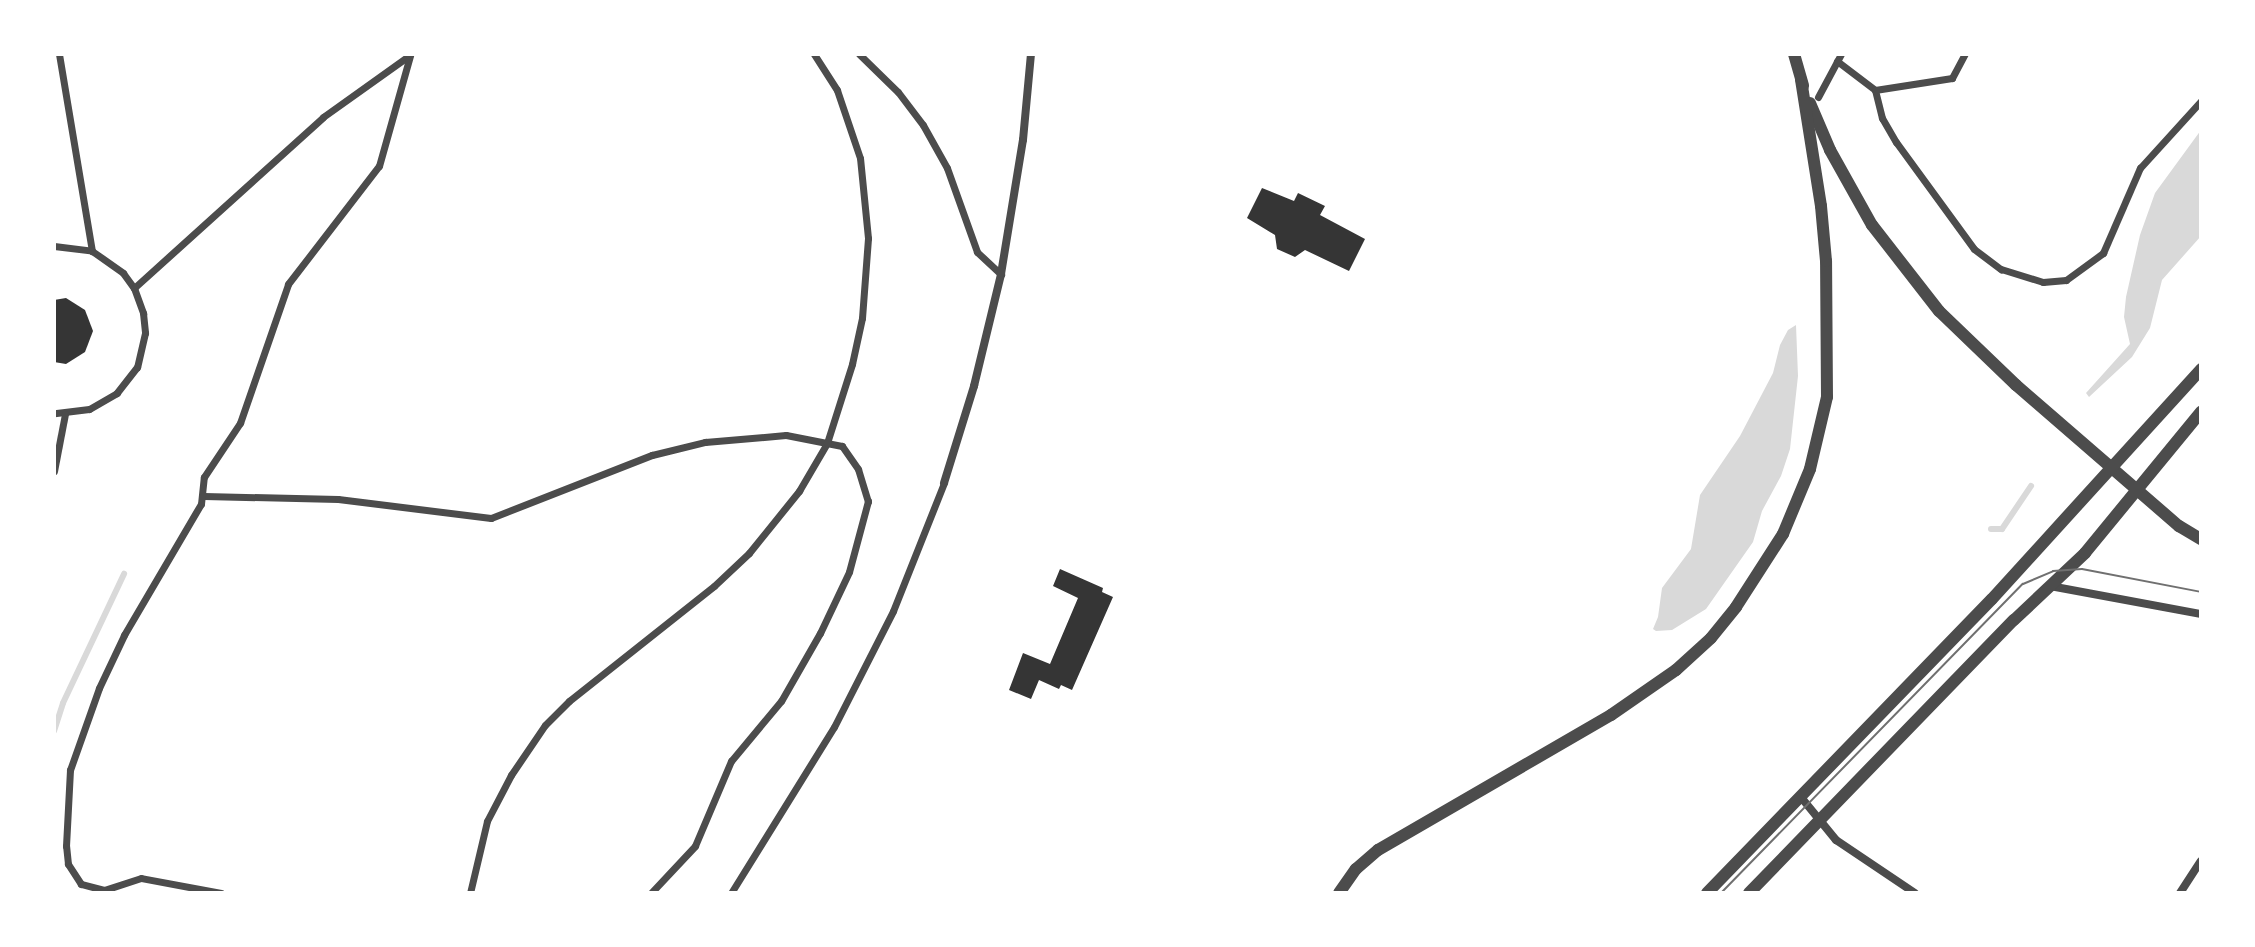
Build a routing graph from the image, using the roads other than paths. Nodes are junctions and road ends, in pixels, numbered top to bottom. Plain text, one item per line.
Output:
1 (59, 54) edge
2 (814, 54) edge
3 (859, 54) edge
4 (1031, 54) edge
5 (1794, 54) edge
6 (1965, 54) edge
7 (411, 55) edge
8 (1839, 57) edge
9 (1801, 80) junction
10 (1875, 90) junction
11 (1818, 97) dead end
12 (2201, 101) edge
13 (54, 246) edge
14 (92, 251) junction
15 (1001, 274) junction
16 (134, 288) junction
17 (2201, 369) edge
18 (2201, 412) edge
19 (54, 413) edge
20 (65, 414) junction
21 (827, 443) junction
22 (54, 471) edge
23 (944, 483) joint
24 (204, 496) junction
25 (2201, 539) edge
26 (2050, 586) junction
27 (2201, 614) edge
28 (1800, 796) junction
29 (1820, 821) junction
30 (2201, 861) edge
31 (221, 893) edge
32 (470, 893) edge
33 (651, 893) edge
34 (731, 893) edge
35 (1339, 893) edge
36 (1707, 893) edge
37 (1749, 893) edge
38 (1915, 893) edge
39 (2180, 893) edge

1 - 14 street
2 - 21 street
3 - 15 street
4 - 15 street
5 - 9 street
6 - 10 street
7 - 16 street
7 - 24 street
8 - 10 street
8 - 11 street
9 - 25 street
9 - 35 street
10 - 12 street
13 - 14 street
14 - 16 street
15 - 23 street
16 - 20 street
17 - 28 street
18 - 26 street
19 - 20 street
20 - 22 street
21 - 24 street
21 - 32 street
21 - 33 street
23 - 34 street
24 - 31 street
26 - 27 street
26 - 29 street
28 - 29 street
28 - 36 street
29 - 37 street
29 - 38 street
30 - 39 street

